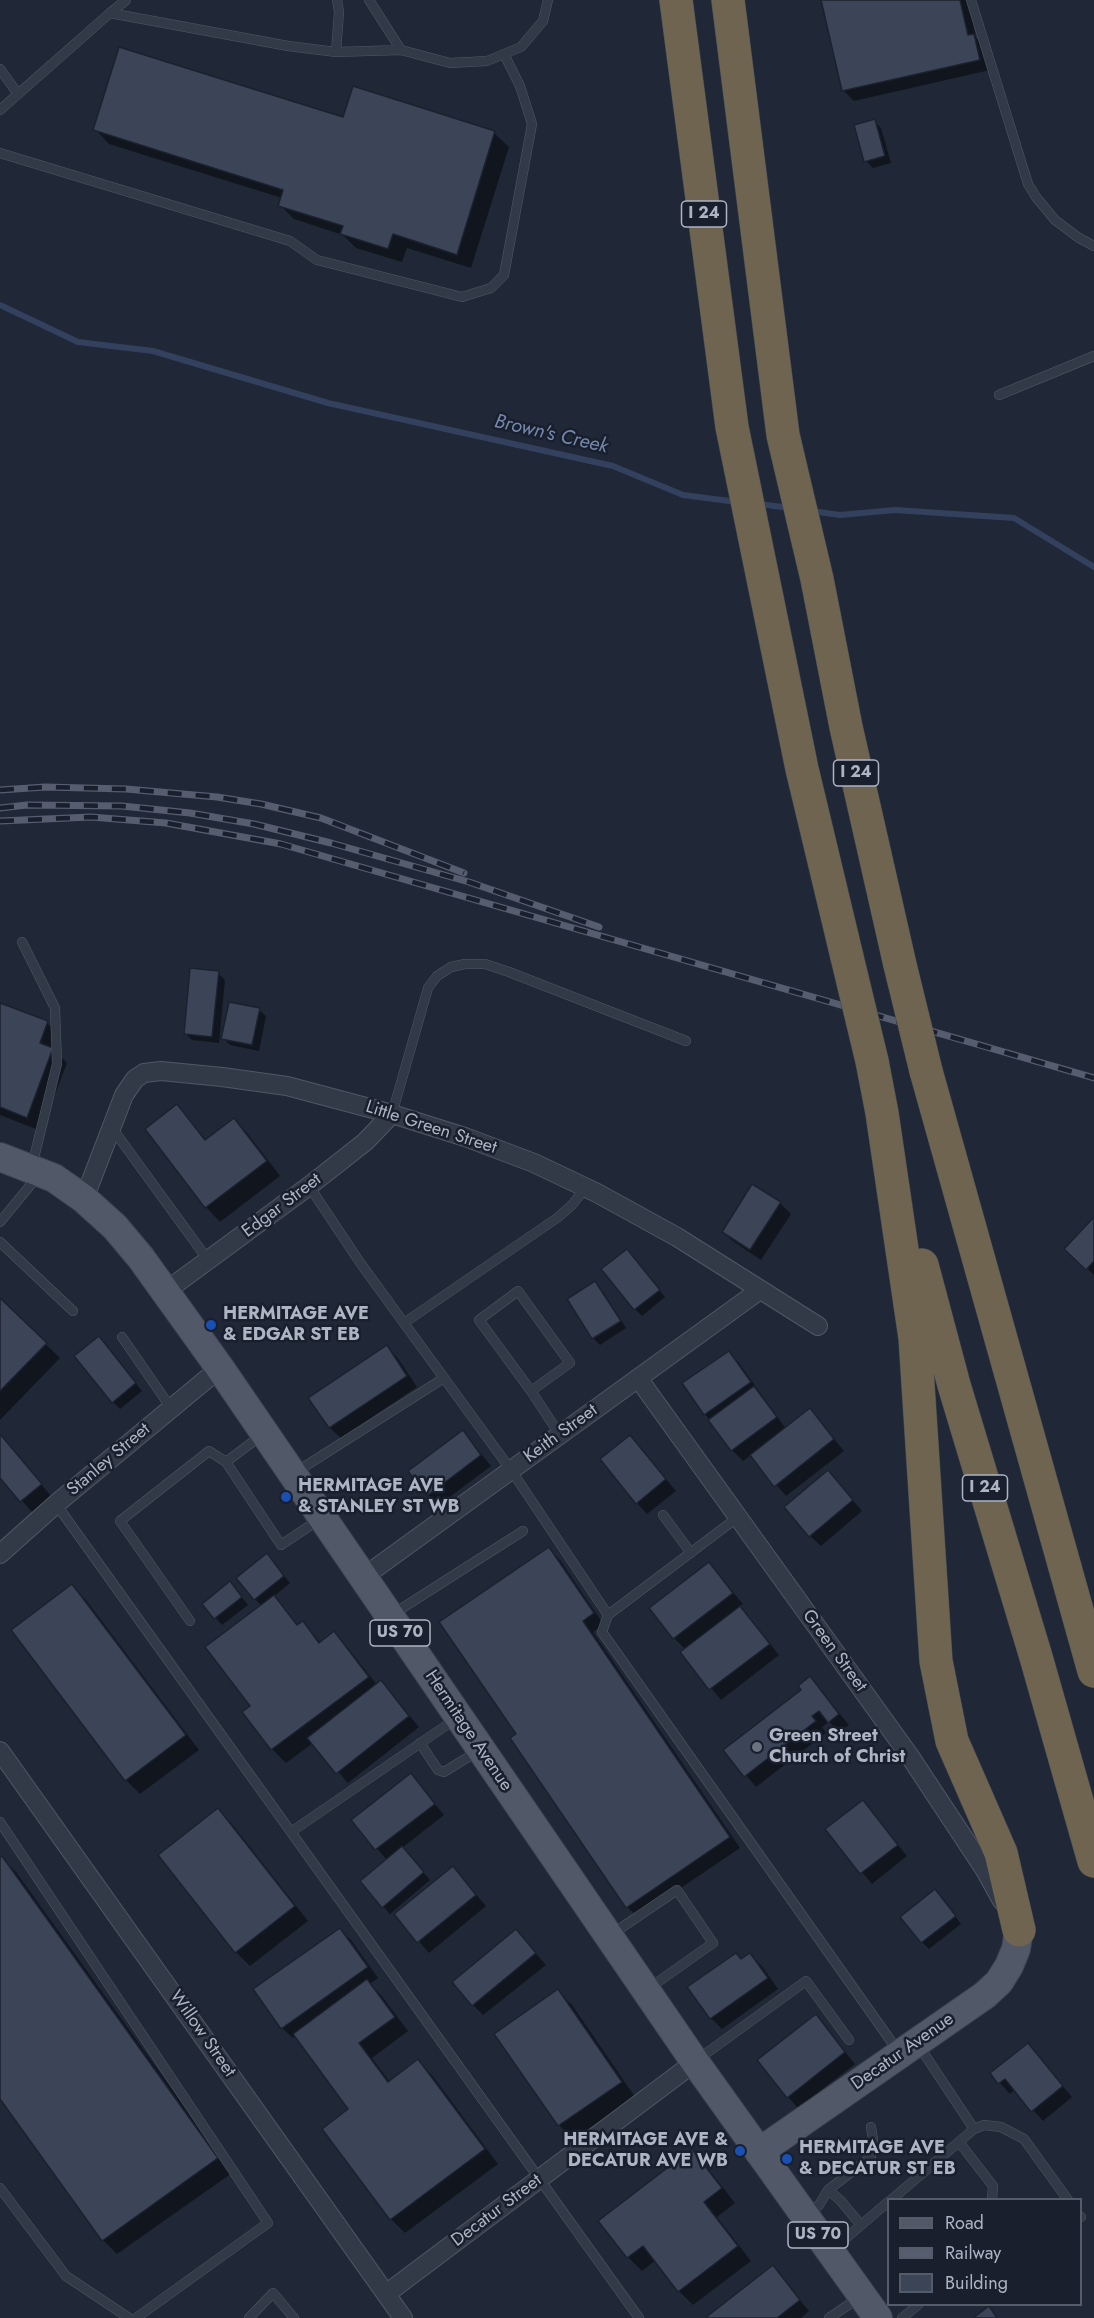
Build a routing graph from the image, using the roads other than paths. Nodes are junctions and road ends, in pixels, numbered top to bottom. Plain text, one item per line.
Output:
1 (126, 0) edge
2 (337, 0) edge
3 (369, 0) edge
4 (548, 0) edge
5 (676, 0) edge
6 (728, 0) edge
7 (971, 0) edge
8 (110, 13) junction
9 (401, 50) junction
10 (336, 52) junction
11 (504, 54) junction
12 (0, 69) edge
13 (18, 94) junction
14 (0, 110) edge
15 (0, 153) edge
16 (1094, 246) edge
17 (1094, 356) edge
18 (999, 395) dead end
19 (22, 942) dead end
20 (686, 1041) dead end
21 (882, 1113) junction
22 (392, 1114) junction
23 (112, 1128) junction
24 (0, 1157) edge
25 (36, 1171) junction
26 (309, 1186) junction
27 (586, 1187) junction
28 (84, 1199) junction
29 (0, 1222) edge
30 (0, 1242) edge
31 (208, 1260) junction
32 (760, 1290) junction
33 (166, 1291) junction
34 (73, 1311) dead end
35 (404, 1323) junction
36 (818, 1326) dead end
37 (122, 1337) dead end
38 (220, 1368) junction
39 (444, 1378) junction
40 (638, 1378) junction
41 (531, 1391) junction
42 (171, 1408) junction
43 (264, 1433) junction
44 (560, 1435) junction
45 (225, 1462) junction
46 (511, 1470) junction
47 (292, 1474) junction
48 (1039, 1478) junction
49 (56, 1504) junction
50 (663, 1515) dead end
51 (738, 1517) junction
52 (322, 1518) junction
53 (522, 1531) dead end
54 (691, 1553) junction
55 (0, 1554) edge
56 (362, 1578) junction
57 (1094, 1611) edge
58 (608, 1614) junction
59 (389, 1617) junction
60 (190, 1621) dead end
61 (1094, 1671) edge
62 (458, 1717) junction
63 (420, 1743) junction
64 (480, 1749) junction
65 (0, 1751) edge
66 (0, 1822) edge
67 (291, 1832) junction
68 (1094, 1861) edge
69 (1019, 1930) junction
70 (609, 1937) junction
71 (646, 1991) junction
72 (849, 2040) dead end
73 (909, 2049) junction
74 (695, 2062) junction
75 (871, 2127) dead end
76 (974, 2129) junction
77 (959, 2142) junction
78 (759, 2152) junction
79 (540, 2178) junction
80 (0, 2188) edge
81 (828, 2190) junction
82 (894, 2198) edge
83 (992, 2198) edge
84 (1067, 2198) edge
85 (887, 2203) edge
86 (806, 2217) junction
87 (861, 2225) junction
88 (830, 2252) junction
89 (386, 2294) junction
90 (917, 2306) edge
91 (870, 2307) edge
92 (129, 2318) edge
93 (136, 2318) edge
94 (249, 2318) edge
95 (294, 2318) edge
96 (403, 2318) edge
97 (639, 2318) edge
98 (829, 2318) edge
99 (902, 2318) edge

1 - 8 lane
2 - 10 lane
3 - 9 lane
4 - 11 lane
5 - 21 highway, I 24, bridge
6 - 48 highway, I 24, bridge
7 - 16 lane
8 - 10 lane
8 - 13 lane
9 - 10 lane
9 - 11 lane
11 - 15 lane
12 - 13 lane
13 - 14 lane
17 - 18 lane
19 - 25 lane
20 - 22 lane
21 - 68 highway, I 24
21 - 69 highway
22 - 23 street, Little Green Street
22 - 26 street, Edgar Street
22 - 27 street, Little Green Street
23 - 28 street, Little Green Street
23 - 31 lane
24 - 25 main road, Hermitage Avenue / US 70
25 - 28 main road, Hermitage Avenue / US 70
25 - 29 lane
26 - 31 street, Edgar Street
26 - 35 lane
27 - 32 street, Little Green Street
27 - 35 lane
28 - 33 main road, Hermitage Avenue / US 70
30 - 34 lane
31 - 33 street, Edgar Street
32 - 36 street, Little Green Street
32 - 40 street, Keith Street
33 - 38 main road, Hermitage Avenue / US 70
35 - 39 lane
37 - 42 lane
38 - 42 street, Stanley Street
38 - 43 main road, Hermitage Avenue / US 70
39 - 46 lane
39 - 47 lane
40 - 44 street, Keith Street
40 - 51 street, Green Street
41 - 41 lane
41 - 44 lane
42 - 49 street, Stanley Street
43 - 45 lane
43 - 47 main road, Hermitage Avenue / US 70
44 - 46 street, Keith Street
45 - 52 lane
45 - 60 lane
46 - 56 street, Keith Street
46 - 58 lane
47 - 52 main road, Hermitage Avenue / US 70
48 - 57 highway
48 - 61 highway, I 24
49 - 55 street, Stanley Street
49 - 67 lane
50 - 54 lane
51 - 54 lane
51 - 69 street, Green Street
52 - 56 main road, Hermitage Avenue / US 70
53 - 59 lane
54 - 58 lane
56 - 59 main road, Hermitage Avenue / US 70
58 - 73 lane
59 - 62 main road, Hermitage Avenue / US 70
62 - 63 lane
62 - 64 main road, Hermitage Avenue / US 70
63 - 64 lane
63 - 67 lane
64 - 70 main road, Hermitage Avenue / US 70
65 - 89 street, Willow Street
66 - 93 lane
67 - 79 lane
69 - 73 main road, Decatur Avenue
70 - 71 main road, Hermitage Avenue / US 70
70 - 71 lane
71 - 74 main road, Hermitage Avenue / US 70
72 - 74 lane
73 - 76 lane
73 - 78 main road, Decatur Avenue
74 - 78 main road, Hermitage Avenue / US 70
74 - 79 street, Decatur Street
75 - 81 lane
76 - 77 lane
76 - 84 lane
77 - 82 lane
77 - 83 lane
78 - 86 main road, Hermitage Avenue / US 70
79 - 89 street, Decatur Street
79 - 97 lane
80 - 92 lane
81 - 86 lane
81 - 87 lane
85 - 87 lane
86 - 88 main road, Hermitage Avenue / US 70
87 - 88 lane
88 - 91 main road, Hermitage Avenue / US 70
89 - 96 street, Willow Street
90 - 99 lane
91 - 98 lane
94 - 95 lane

